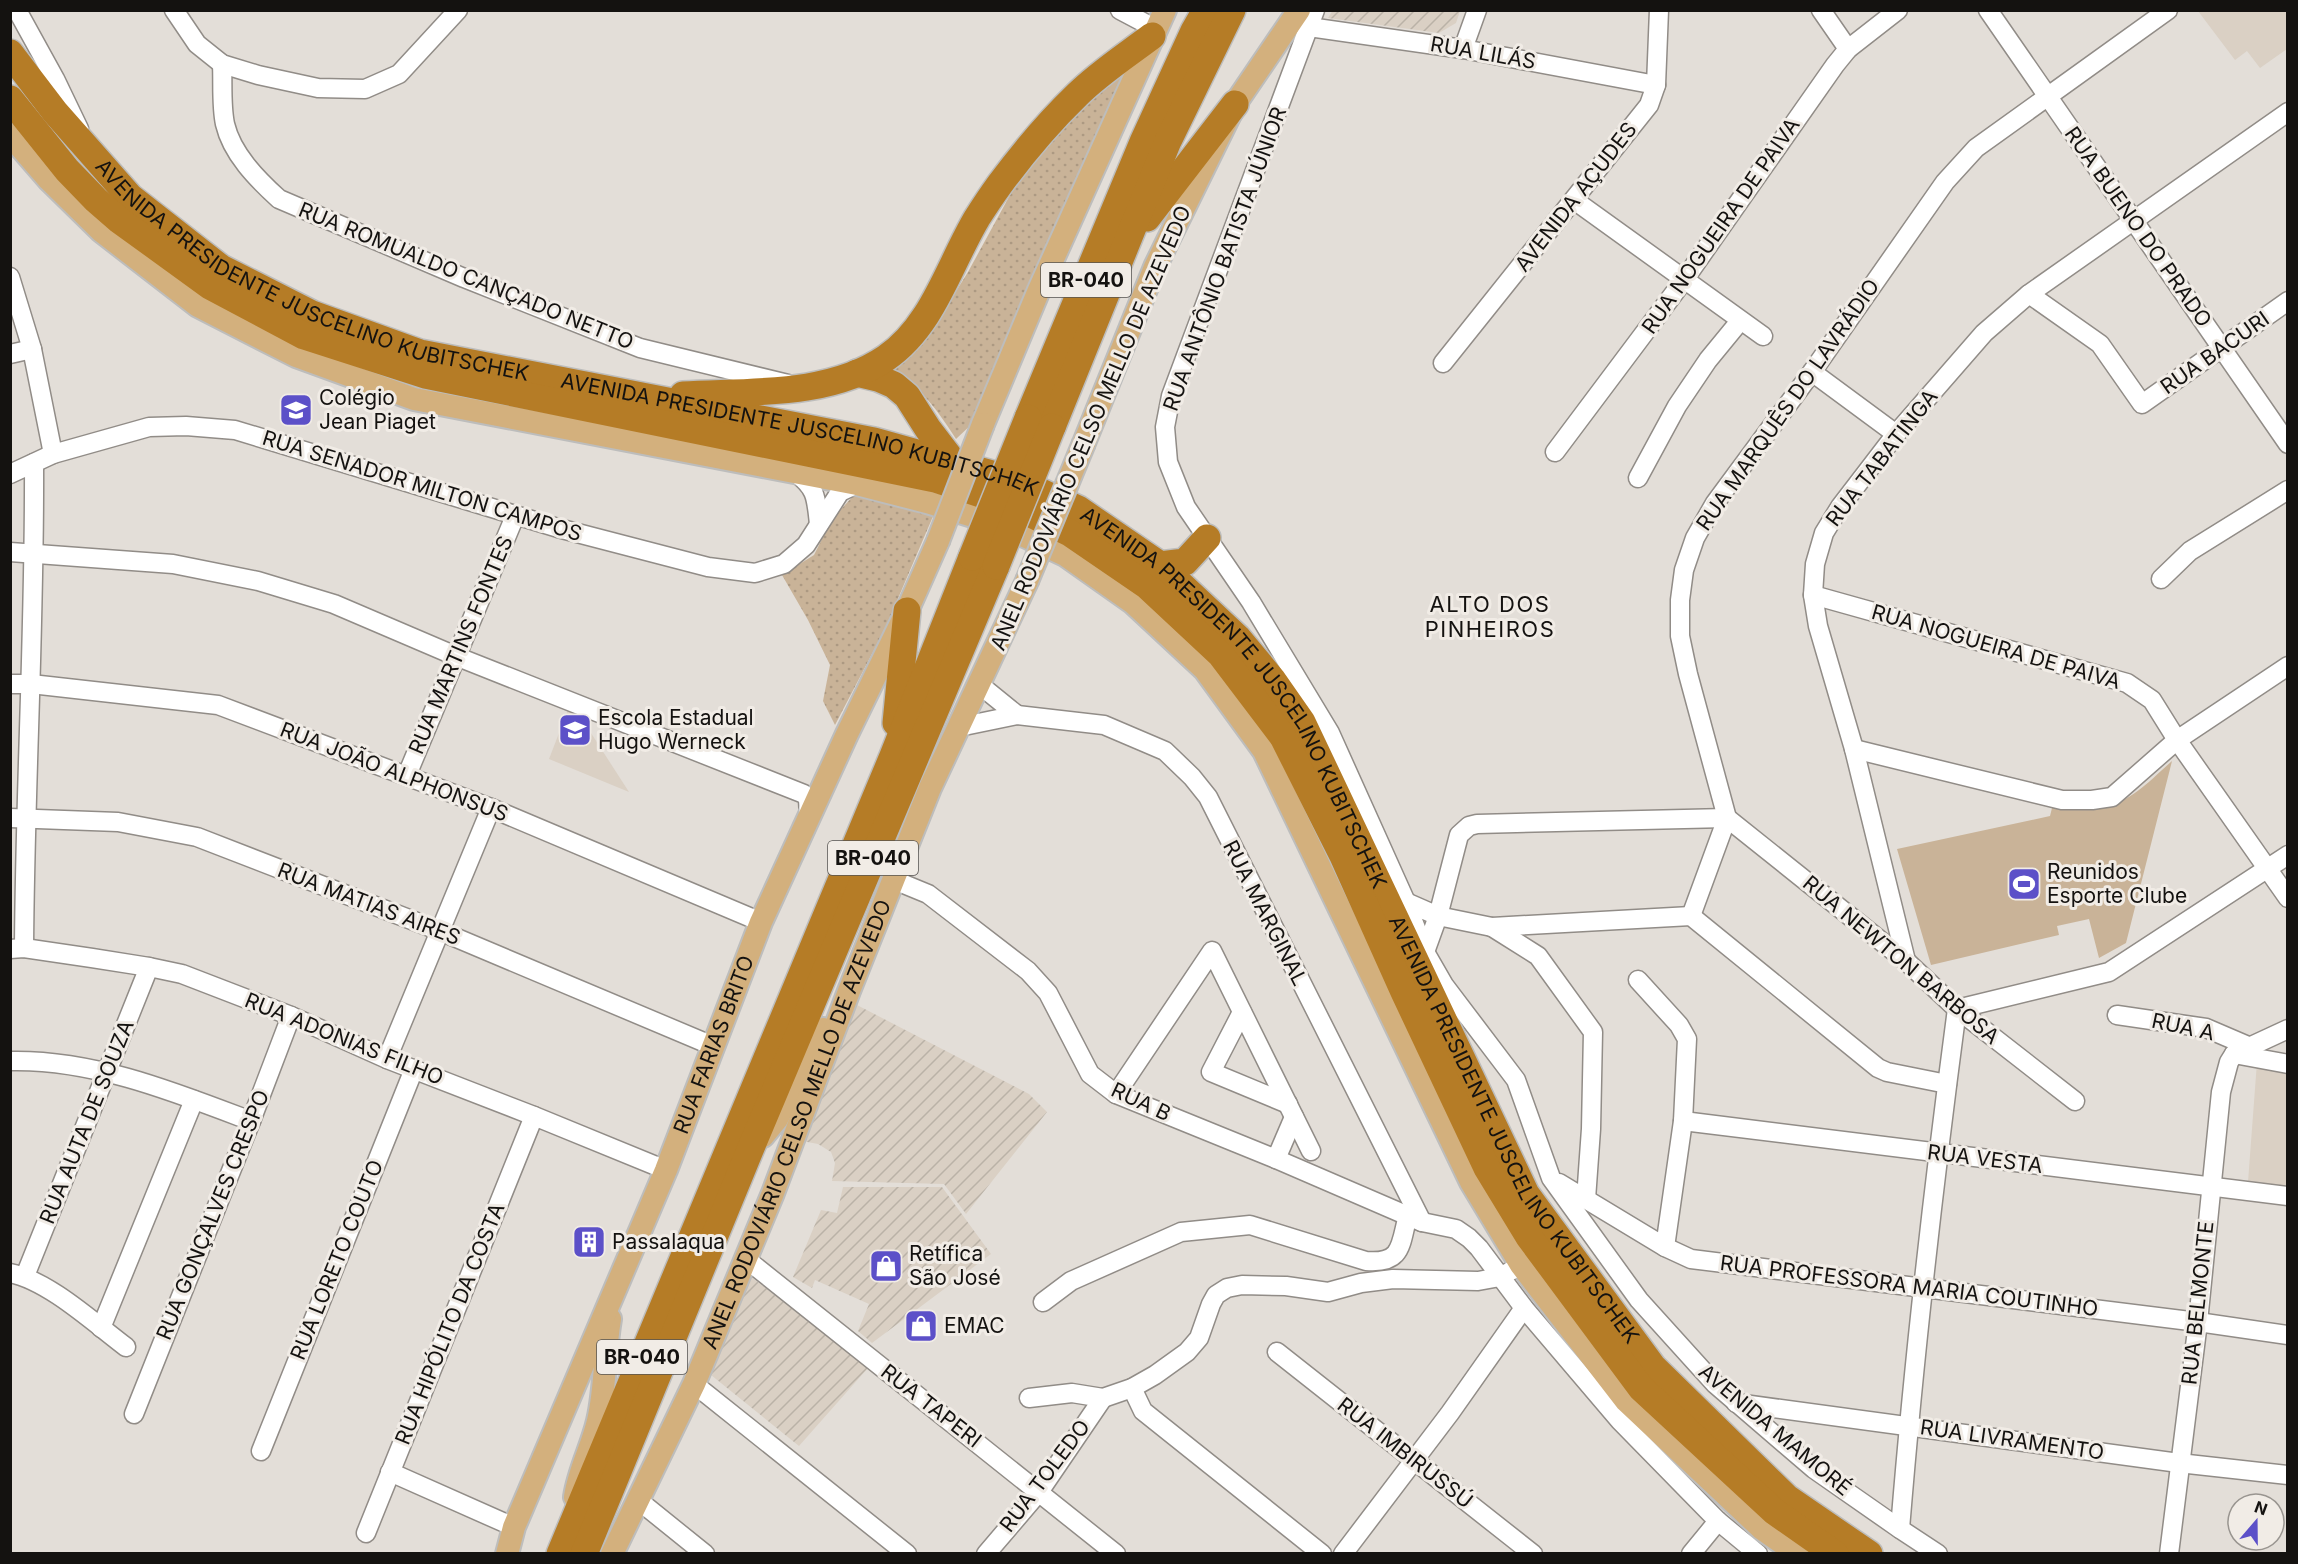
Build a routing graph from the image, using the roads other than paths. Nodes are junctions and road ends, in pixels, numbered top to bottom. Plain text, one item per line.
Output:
1 (16, 10) edge
2 (174, 10) edge
3 (458, 10) edge
4 (1120, 10) edge
5 (1206, 10) edge
6 (1232, 10) edge
7 (1477, 10) edge
8 (1659, 10) edge
9 (1821, 10) edge
10 (1898, 10) edge
11 (1988, 10) edge
12 (2168, 10) edge
13 (1308, 16) edge
14 (1158, 25) edge
15 (1463, 49) junction
16 (1848, 49) junction
17 (10, 53) edge
18 (222, 64) junction
19 (1656, 85) junction
20 (2049, 98) junction
21 (10, 99) edge
22 (1235, 104) junction
23 (2288, 112) edge
24 (10, 135) edge
25 (91, 155) junction
26 (1574, 200) junction
27 (2135, 221) junction
28 (10, 277) edge
29 (1684, 280) junction
30 (1110, 281) junction
31 (2029, 294) junction
32 (2288, 302) edge
33 (1740, 321) junction
34 (1763, 336) dead end
35 (2221, 348) junction
36 (32, 349) junction
37 (10, 354) edge
38 (1443, 363) dead end
39 (1812, 372) junction
40 (857, 373) junction
41 (803, 388) junction
42 (641, 397) junction
43 (1040, 422) junction
44 (1896, 434) junction
45 (2288, 444) edge
46 (1555, 453) dead end
47 (53, 454) junction
48 (34, 463) junction
49 (954, 463) junction
50 (10, 474) edge
51 (796, 474) junction
52 (1638, 478) dead end
53 (856, 484) junction
54 (2288, 490) edge
55 (515, 516) junction
56 (819, 524) junction
57 (1207, 538) junction
58 (10, 552) edge
59 (34, 552) junction
60 (984, 562) junction
61 (1160, 565) junction
62 (2161, 579) dead end
63 (1813, 595) junction
64 (907, 611) junction
65 (458, 657) junction
66 (2288, 666) edge
67 (10, 684) edge
68 (31, 684) junction
69 (980, 685) junction
70 (1017, 715) junction
71 (959, 727) junction
72 (2177, 740) junction
73 (1854, 749) junction
74 (893, 756) junction
75 (407, 775) junction
76 (491, 808) junction
77 (18, 817) edge
78 (809, 817) junction
79 (1727, 818) junction
80 (2288, 855) edge
81 (2267, 870) junction
82 (894, 880) junction
83 (2288, 898) edge
84 (1406, 902) junction
85 (1438, 916) junction
86 (1691, 916) junction
87 (761, 922) junction
88 (1492, 927) junction
89 (440, 931) junction
90 (17, 948) edge
91 (1425, 951) junction
92 (1906, 960) junction
93 (149, 967) junction
94 (1638, 980) dead end
95 (849, 991) junction
96 (1957, 1009) junction
97 (1242, 1012) junction
98 (2117, 1015) dead end
99 (291, 1016) junction
100 (2288, 1029) edge
101 (713, 1046) junction
102 (2241, 1050) junction
103 (387, 1059) junction
104 (10, 1061) edge
105 (2288, 1064) edge
106 (414, 1069) junction
107 (107, 1072) junction
108 (1947, 1084) junction
109 (1116, 1094) junction
110 (194, 1100) junction
111 (2075, 1101) dead end
112 (1291, 1111) junction
113 (534, 1116) junction
114 (251, 1121) junction
115 (1683, 1121) junction
116 (1311, 1151) dead end
117 (734, 1153) junction
118 (1938, 1154) junction
119 (1276, 1159) junction
120 (666, 1170) junction
121 (1551, 1178) junction
122 (2211, 1186) junction
123 (2288, 1196) edge
124 (1586, 1199) junction
125 (1415, 1219) junction
126 (1665, 1247) junction
127 (746, 1259) junction
128 (1521, 1265) junction
129 (18, 1275) edge
130 (1500, 1277) junction
131 (616, 1288) junction
132 (1924, 1288) junction
133 (1043, 1302) dead end
134 (1524, 1308) junction
135 (2198, 1322) junction
136 (101, 1328) junction
137 (2288, 1335) edge
138 (126, 1347) dead end
139 (1277, 1352) dead end
140 (694, 1384) junction
141 (1132, 1388) junction
142 (1029, 1398) dead end
143 (1103, 1398) junction
144 (1736, 1402) junction
145 (134, 1414) dead end
146 (1908, 1426) junction
147 (261, 1451) dead end
148 (1414, 1461) junction
149 (2179, 1463) junction
150 (390, 1472) junction
151 (2288, 1475) edge
152 (1039, 1491) junction
153 (638, 1500) junction
154 (1718, 1521) junction
155 (514, 1527) junction
156 (571, 1528) junction
157 (1899, 1529) junction
158 (366, 1533) dead end
159 (507, 1554) edge
160 (560, 1554) edge
161 (585, 1554) edge
162 (612, 1554) edge
163 (705, 1554) edge
164 (907, 1554) edge
165 (986, 1554) edge
166 (1116, 1554) edge
167 (1322, 1554) edge
168 (1343, 1554) edge
169 (1533, 1554) edge
170 (1691, 1554) edge
171 (1758, 1554) edge
172 (1798, 1554) edge
173 (1834, 1554) edge
174 (1869, 1554) edge
175 (1938, 1554) edge
176 (2169, 1554) edge

1 - 25 street
2 - 18 street
3 - 18 street
4 - 14 street
5 - 43 highway, ANEL RODOVIÁRIO CELSO MELLO DE AZEVEDO / BR-040
6 - 30 highway, ANEL RODOVIÁRIO CELSO MELLO DE AZEVEDO / BR-040
7 - 15 street
8 - 19 street, AVENIDA AÇUDES
9 - 16 street
10 - 16 street, RUA NOGUEIRA DE PAIVA
11 - 20 street, RUA BUENO DO PRADO
12 - 20 street, RUA MARQUÊS DO LAVRÁDIO
13 - 15 street, RUA LILÁS
13 - 22 main road, ANEL RODOVIÁRIO CELSO MELLO DE AZEVEDO
13 - 57 street, RUA ANTÔNIO BATISTA JÚNIOR
14 - 40 highway
14 - 64 main road, RUA FARIAS BRITO, bridge
15 - 19 street, RUA LILÁS
16 - 29 street, RUA NOGUEIRA DE PAIVA
17 - 25 highway, AVENIDA PRESIDENTE JUSCELINO KUBITSCHEK
18 - 41 street, RUA ROMUALDO CANÇADO NETTO
19 - 26 street, AVENIDA AÇUDES
20 - 27 street, RUA BUENO DO PRADO
20 - 39 street, RUA MARQUÊS DO LAVRÁDIO
21 - 173 highway, AVENIDA PRESIDENTE JUSCELINO KUBITSCHEK
22 - 30 highway
22 - 69 main road, ANEL RODOVIÁRIO CELSO MELLO DE AZEVEDO, bridge
23 - 27 street, RUA TABATINGA
24 - 51 main road, AVENIDA PRESIDENTE JUSCELINO KUBITSCHEK
25 - 42 highway, AVENIDA PRESIDENTE JUSCELINO KUBITSCHEK
26 - 29 street
26 - 38 street, AVENIDA AÇUDES
27 - 31 street, RUA TABATINGA
27 - 35 street, RUA BUENO DO PRADO
28 - 36 street
29 - 33 street
29 - 46 street, RUA NOGUEIRA DE PAIVA
30 - 43 highway, ANEL RODOVIÁRIO CELSO MELLO DE AZEVEDO / BR-040
31 - 35 street, RUA BACURI
31 - 44 street, RUA TABATINGA
32 - 35 street, RUA BACURI
33 - 34 street
33 - 52 street
35 - 45 street, RUA BUENO DO PRADO
36 - 37 street
36 - 47 street
39 - 44 street
39 - 79 street, RUA MARQUÊS DO LAVRÁDIO
40 - 41 highway
40 - 49 highway
41 - 42 highway
42 - 49 highway, AVENIDA PRESIDENTE JUSCELINO KUBITSCHEK
43 - 60 highway, ANEL RODOVIÁRIO CELSO MELLO DE AZEVEDO / BR-040, bridge
44 - 63 street, RUA TABATINGA
47 - 48 street, RUA SENADOR MILTON CAMPOS
47 - 55 street, RUA SENADOR MILTON CAMPOS
48 - 50 street, RUA SENADOR MILTON CAMPOS
48 - 59 street
49 - 61 highway, AVENIDA PRESIDENTE JUSCELINO KUBITSCHEK
51 - 53 main road, AVENIDA PRESIDENTE JUSCELINO KUBITSCHEK
51 - 56 street
53 - 56 street, RUA SENADOR MILTON CAMPOS
53 - 128 main road, AVENIDA PRESIDENTE JUSCELINO KUBITSCHEK
54 - 62 street
55 - 56 street, RUA SENADOR MILTON CAMPOS
55 - 65 street, RUA MARTINS FONTES
57 - 61 highway
57 - 84 street, AVENIDA MAMORÉ
58 - 59 street
59 - 65 street
59 - 68 street
60 - 74 highway, ANEL RODOVIÁRIO CELSO MELLO DE AZEVEDO / BR-040
60 - 117 highway, ANEL RODOVIÁRIO CELSO MELLO DE AZEVEDO / BR-040
61 - 174 highway, AVENIDA PRESIDENTE JUSCELINO KUBITSCHEK
63 - 72 street, RUA NOGUEIRA DE PAIVA
63 - 73 street, RUA TABATINGA
64 - 74 highway
64 - 78 main road, RUA FARIAS BRITO
65 - 75 street, RUA MARTINS FONTES
65 - 78 street
66 - 72 street
67 - 68 street, RUA JOÃO ALPHONSUS
68 - 75 street, RUA JOÃO ALPHONSUS
68 - 77 street
69 - 70 street
69 - 71 main road, ANEL RODOVIÁRIO CELSO MELLO DE AZEVEDO
70 - 71 street, RUA MARGINAL
70 - 125 street, RUA MARGINAL
71 - 82 main road, ANEL RODOVIÁRIO CELSO MELLO DE AZEVEDO
72 - 73 street
72 - 81 street, RUA NOGUEIRA DE PAIVA
73 - 92 street, RUA TABATINGA
74 - 117 highway, ANEL RODOVIÁRIO CELSO MELLO DE AZEVEDO / BR-040
75 - 76 street, RUA JOÃO ALPHONSUS
76 - 87 street, RUA JOÃO ALPHONSUS
76 - 89 street
77 - 89 street, RUA MATIAS AIRES
77 - 90 street
78 - 87 main road, RUA FARIAS BRITO
79 - 85 street
79 - 86 street
79 - 92 street, RUA NEWTON BARBOSA
80 - 81 street
81 - 83 street, RUA NOGUEIRA DE PAIVA
81 - 96 street
82 - 95 main road, ANEL RODOVIÁRIO CELSO MELLO DE AZEVEDO
82 - 109 street, RUA B
84 - 85 street
84 - 91 street, AVENIDA MAMORÉ
85 - 88 street
85 - 91 street
86 - 88 street
86 - 108 street
87 - 101 main road, RUA FARIAS BRITO
88 - 124 street
89 - 101 street, RUA MATIAS AIRES
89 - 103 street
90 - 93 street, RUA ADONIAS FILHO
91 - 121 street, AVENIDA MAMORÉ
92 - 96 street, RUA NEWTON BARBOSA
93 - 99 street, RUA ADONIAS FILHO
93 - 107 street, RUA AUTA DE SOUZA
94 - 115 street
95 - 117 main road
95 - 127 main road, ANEL RODOVIÁRIO CELSO MELLO DE AZEVEDO
96 - 108 street
96 - 111 street, RUA NEWTON BARBOSA
97 - 109 street
97 - 112 street
97 - 112 street
98 - 102 street, RUA A
99 - 103 street, RUA ADONIAS FILHO
99 - 114 street, RUA GONÇALVES CRESPO
100 - 102 street
101 - 120 main road, RUA FARIAS BRITO
102 - 105 street, RUA A
102 - 122 street, RUA BELMONTE
103 - 106 street, RUA ADONIAS FILHO
104 - 107 street
106 - 113 street, RUA ADONIAS FILHO
106 - 147 street, RUA LORETO COUTO
107 - 110 street
107 - 129 street, RUA AUTA DE SOUZA
108 - 118 street
109 - 119 street, RUA B
110 - 114 street
110 - 136 street
112 - 116 street
112 - 119 street
113 - 120 street, RUA ADONIAS FILHO
113 - 150 street, RUA HIPÓLITO DA COSTA
114 - 145 street, RUA GONÇALVES CRESPO
115 - 118 street, RUA VESTA
115 - 126 street
117 - 156 highway, ANEL RODOVIÁRIO CELSO MELLO DE AZEVEDO / BR-040
117 - 161 highway, ANEL RODOVIÁRIO CELSO MELLO DE AZEVEDO / BR-040
118 - 122 street, RUA VESTA
118 - 132 street
119 - 125 street, RUA B
120 - 131 main road, RUA FARIAS BRITO
121 - 124 street, RUA PROFESSORA MARIA COUTINHO
121 - 144 street, AVENIDA MAMORÉ
122 - 123 street, RUA VESTA
122 - 135 street, RUA BELMONTE
124 - 126 street, RUA PROFESSORA MARIA COUTINHO
125 - 130 street, RUA B
125 - 133 street
126 - 132 street, RUA PROFESSORA MARIA COUTINHO
127 - 140 main road, ANEL RODOVIÁRIO CELSO MELLO DE AZEVEDO
127 - 152 street, RUA TAPERI
128 - 130 street
128 - 172 main road, AVENIDA PRESIDENTE JUSCELINO KUBITSCHEK
129 - 136 street
130 - 134 street, RUA B
130 - 141 street
131 - 155 main road, RUA FARIAS BRITO
131 - 156 main road
132 - 135 street, RUA PROFESSORA MARIA COUTINHO
132 - 146 street
134 - 148 street
134 - 154 street, RUA B
135 - 137 street, RUA PROFESSORA MARIA COUTINHO
135 - 149 street, RUA BELMONTE
136 - 138 street
139 - 148 street, RUA IMBIRUSSÚ
140 - 153 main road, ANEL RODOVIÁRIO CELSO MELLO DE AZEVEDO
140 - 164 street
141 - 143 street
141 - 167 street
142 - 143 street
143 - 152 street, RUA TOLEDO
144 - 146 street, RUA LIVRAMENTO
144 - 157 street, AVENIDA MAMORÉ
146 - 149 street, RUA LIVRAMENTO
146 - 157 street
148 - 168 street
148 - 169 street, RUA IMBIRUSSÚ
149 - 151 street, RUA LIVRAMENTO
149 - 176 street, RUA BELMONTE
150 - 155 street
150 - 158 street, RUA HIPÓLITO DA COSTA
152 - 165 street, RUA TOLEDO
152 - 166 street, RUA TAPERI
153 - 162 main road, ANEL RODOVIÁRIO CELSO MELLO DE AZEVEDO
153 - 163 street
154 - 170 street
154 - 171 street, RUA B
155 - 159 main road, RUA FARIAS BRITO
156 - 160 highway, ANEL RODOVIÁRIO CELSO MELLO DE AZEVEDO / BR-040
157 - 175 street, AVENIDA MAMORÉ

